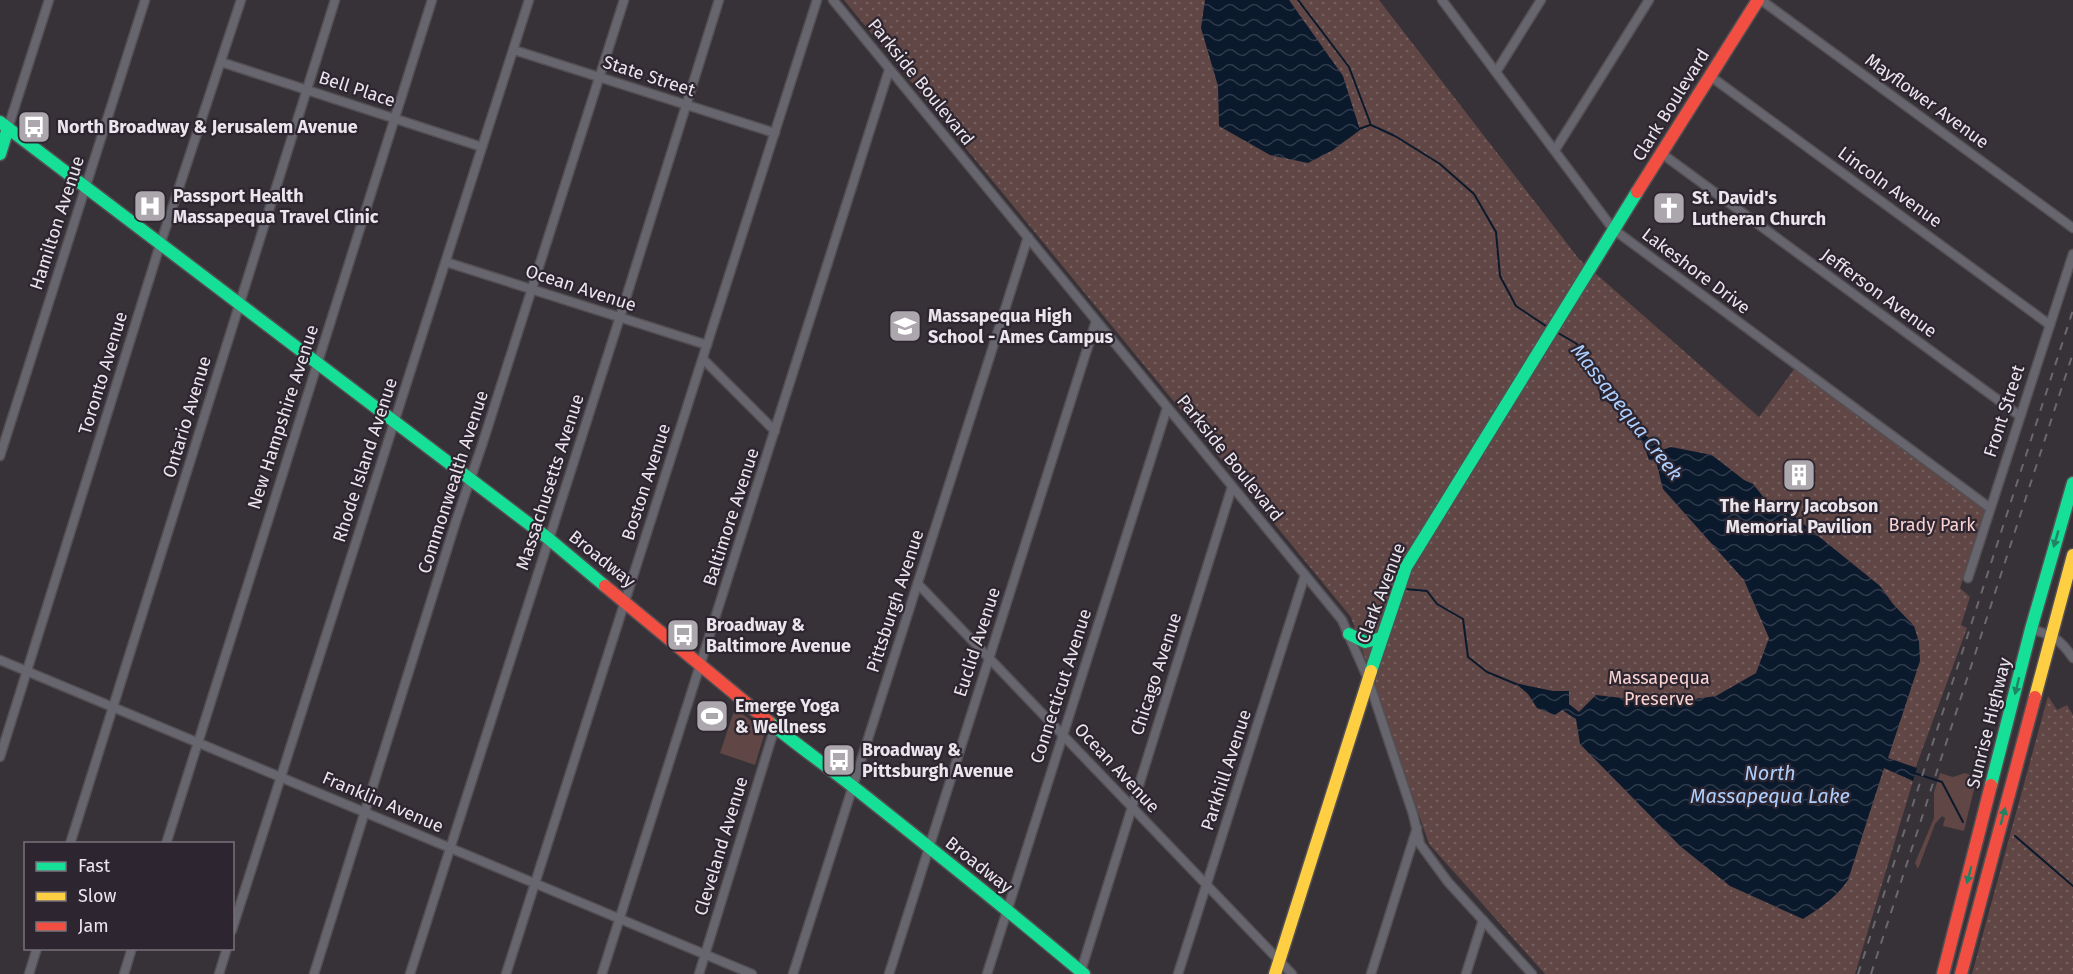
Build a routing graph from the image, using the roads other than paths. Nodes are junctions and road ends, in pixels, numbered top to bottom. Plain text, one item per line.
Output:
1 (49, 0) edge
2 (145, 0) edge
3 (241, 0) edge
4 (335, 0) edge
5 (432, 0) edge
6 (530, 0) edge
7 (624, 0) edge
8 (718, 0) edge
9 (817, 0) edge
10 (833, 0) edge
11 (1442, 0) edge
12 (1541, 0) edge
13 (1649, 0) edge
14 (1759, 0) edge
15 (514, 50) junction
16 (221, 63) junction
17 (889, 70) junction
18 (1496, 72) junction
19 (1710, 76) junction
20 (600, 77) junction
21 (307, 90) junction
22 (685, 104) junction
23 (395, 119) junction
24 (4, 125) edge
25 (775, 133) junction
26 (482, 147) junction
27 (1556, 150) junction
28 (1661, 153) junction
29 (0, 154) edge
30 (86, 186) junction
31 (2073, 228) edge
32 (1613, 229) junction
33 (1028, 237) junction
34 (160, 245) junction
35 (2073, 254) edge
36 (446, 262) junction
37 (532, 290) junction
38 (239, 304) junction
39 (620, 317) junction
40 (1096, 321) junction
41 (2050, 325) junction
42 (707, 345) junction
43 (703, 359) junction
44 (317, 363) junction
45 (1167, 408) junction
46 (2020, 416) junction
47 (394, 423) junction
48 (775, 431) junction
49 (0, 456) edge
50 (470, 479) junction
51 (2073, 483) edge
52 (1232, 487) junction
53 (1990, 508) junction
54 (549, 539) junction
55 (2073, 555) edge
56 (1305, 575) junction
57 (1968, 578) dead end
58 (918, 584) junction
59 (626, 602) junction
60 (2031, 629) junction
61 (1349, 634) junction
62 (2051, 635) junction
63 (1381, 638) junction
64 (989, 658) junction
65 (2073, 658) edge
66 (0, 660) edge
67 (701, 665) junction
68 (27, 671) junction
69 (1368, 679) junction
70 (113, 707) junction
71 (775, 727) junction
72 (1063, 734) junction
73 (198, 742) junction
74 (0, 758) edge
75 (281, 777) junction
76 (853, 786) junction
77 (1131, 808) junction
78 (365, 813) junction
79 (1417, 827) junction
80 (70, 842) edge
81 (166, 842) edge
82 (451, 848) junction
83 (929, 848) junction
84 (535, 883) junction
85 (1206, 885) junction
86 (1008, 910) junction
87 (620, 919) junction
88 (1483, 920) junction
89 (234, 924) edge
90 (36, 950) edge
91 (131, 950) edge
92 (226, 950) edge
93 (705, 954) junction
94 (1279, 960) junction
95 (1082, 973) edge
96 (29, 974) edge
97 (124, 974) edge
98 (219, 974) edge
99 (314, 974) edge
100 (411, 974) edge
101 (506, 974) edge
102 (602, 974) edge
103 (699, 974) edge
104 (752, 974) edge
105 (793, 974) edge
106 (889, 974) edge
107 (987, 974) edge
108 (1178, 974) edge
109 (1275, 974) edge
110 (1292, 974) edge
111 (1371, 974) edge
112 (1466, 974) edge
113 (1532, 974) edge
114 (1943, 974) edge
115 (1961, 974) edge

1 - 24 street
2 - 30 street, Hamilton Avenue
3 - 16 street, Toronto Avenue
4 - 21 street, Ontario Avenue
5 - 23 street, New Hampshire Avenue
6 - 15 street, Rhode Island Avenue
7 - 20 street, Commonwealth Avenue
8 - 22 street, Massachusetts Avenue
9 - 25 street, Boston Avenue
10 - 17 street, Parkside Boulevard
11 - 18 street, Lakeshore Drive
12 - 18 street
13 - 27 street
14 - 19 main road, Clark Boulevard
14 - 31 street, Mayflower Avenue
15 - 20 street, State Street
15 - 26 street, Rhode Island Avenue
16 - 21 street, Bell Place
16 - 34 street, Toronto Avenue
17 - 33 street, Parkside Boulevard
17 - 48 street, Baltimore Avenue
18 - 27 street, Lakeshore Drive
19 - 28 main road, Clark Boulevard
19 - 41 street, Lincoln Avenue
20 - 22 street, State Street
20 - 37 street, Commonwealth Avenue
21 - 23 street, Bell Place
21 - 38 street, Ontario Avenue
22 - 25 street, State Street
22 - 39 street, Massachusetts Avenue
23 - 26 street, Bell Place
23 - 44 street, New Hampshire Avenue
24 - 29 main road
24 - 30 main road, Broadway
25 - 42 street, Boston Avenue
26 - 36 street, Rhode Island Avenue
27 - 32 street, Lakeshore Drive
28 - 32 main road, Clark Boulevard
28 - 46 street, Jefferson Avenue
30 - 34 main road, Broadway
30 - 49 street, Hamilton Avenue
32 - 53 street, Lakeshore Drive
32 - 63 main road, Clark Avenue
33 - 40 street, Parkside Boulevard
33 - 58 street, Pittsburgh Avenue
34 - 38 main road, Broadway
34 - 68 street, Toronto Avenue
35 - 41 street, Front Street
36 - 37 street, Ocean Avenue
36 - 47 street, Rhode Island Avenue
37 - 39 street, Ocean Avenue
37 - 50 street, Commonwealth Avenue
38 - 44 main road, Broadway
38 - 70 street, Ontario Avenue
39 - 42 street, Ocean Avenue
39 - 54 street, Massachusetts Avenue
40 - 45 street, Parkside Boulevard
40 - 64 street, Euclid Avenue
41 - 46 street, Front Street
42 - 43 street, Boston Avenue
43 - 48 street
43 - 59 street, Boston Avenue
44 - 47 main road, Broadway
44 - 73 street, New Hampshire Avenue
45 - 52 street, Parkside Boulevard
45 - 72 street, Connecticut Avenue
46 - 53 street, Front Street
47 - 50 main road, Broadway
47 - 75 street, Rhode Island Avenue
48 - 67 street, Baltimore Avenue
50 - 54 main road, Broadway
50 - 78 street, Commonwealth Avenue
51 -> 60 main road, Sunrise Highway
52 - 56 street, Parkside Boulevard
52 - 77 street, Chicago Avenue
53 - 57 street, Front Street
54 - 59 main road, Broadway
54 - 82 street, Massachusetts Avenue
55 - 62 main road, Sunrise Highway
56 - 61 street, Parkside Boulevard
56 - 85 street, Parkhill Avenue
58 - 64 street, Ocean Avenue
58 - 76 street, Pittsburgh Avenue
59 - 67 main road, Broadway
59 - 84 street, Boston Avenue
60 - 62 street
60 -> 114 main road, Sunrise Highway
61 - 63 main road
61 - 69 street, Parkside Boulevard
62 - 65 street
115 -> 62 main road, Sunrise Highway
63 - 69 main road, Clark Avenue
64 - 72 street, Ocean Avenue
64 - 83 street, Euclid Avenue
66 - 68 street, Franklin Avenue
67 - 71 main road, Broadway
67 - 87 street, Baltimore Avenue
68 - 70 street, Franklin Avenue
68 - 74 street, Toronto Avenue
69 - 79 street, Parkside Boulevard
69 - 94 main road, Clark Avenue
70 - 73 street, Franklin Avenue
70 - 80 street, Ontario Avenue
71 - 76 main road, Broadway
71 - 93 street, Cleveland Avenue
72 - 77 street, Ocean Avenue
72 - 86 street, Connecticut Avenue
73 - 75 street, Franklin Avenue
73 - 81 street, New Hampshire Avenue
75 - 78 street, Franklin Avenue
75 - 89 street, Rhode Island Avenue
76 - 83 main road, Broadway
76 - 105 street, Pittsburgh Avenue
77 - 85 street, Ocean Avenue
77 - 95 street, Chicago Avenue
78 - 82 street, Franklin Avenue
78 - 99 street, Commonwealth Avenue
79 - 88 street, Parkside Boulevard
79 - 111 street
82 - 84 street, Franklin Avenue
82 - 100 street, Massachusetts Avenue
83 - 86 main road, Broadway
83 - 106 street, Euclid Avenue
84 - 87 street, Franklin Avenue
84 - 101 street, Boston Avenue
85 - 94 street, Ocean Avenue
85 - 108 street, Parkhill Avenue
86 - 95 main road, Broadway
86 - 107 street, Connecticut Avenue
87 - 93 street, Franklin Avenue
87 - 102 street, Baltimore Avenue
88 - 112 street
88 - 113 street, Parkside Boulevard
90 - 96 street
91 - 97 street
92 - 98 street
93 - 103 street, Cleveland Avenue
93 - 104 street, Franklin Avenue
94 - 109 main road, Clark Avenue
94 - 110 street, Ocean Avenue

